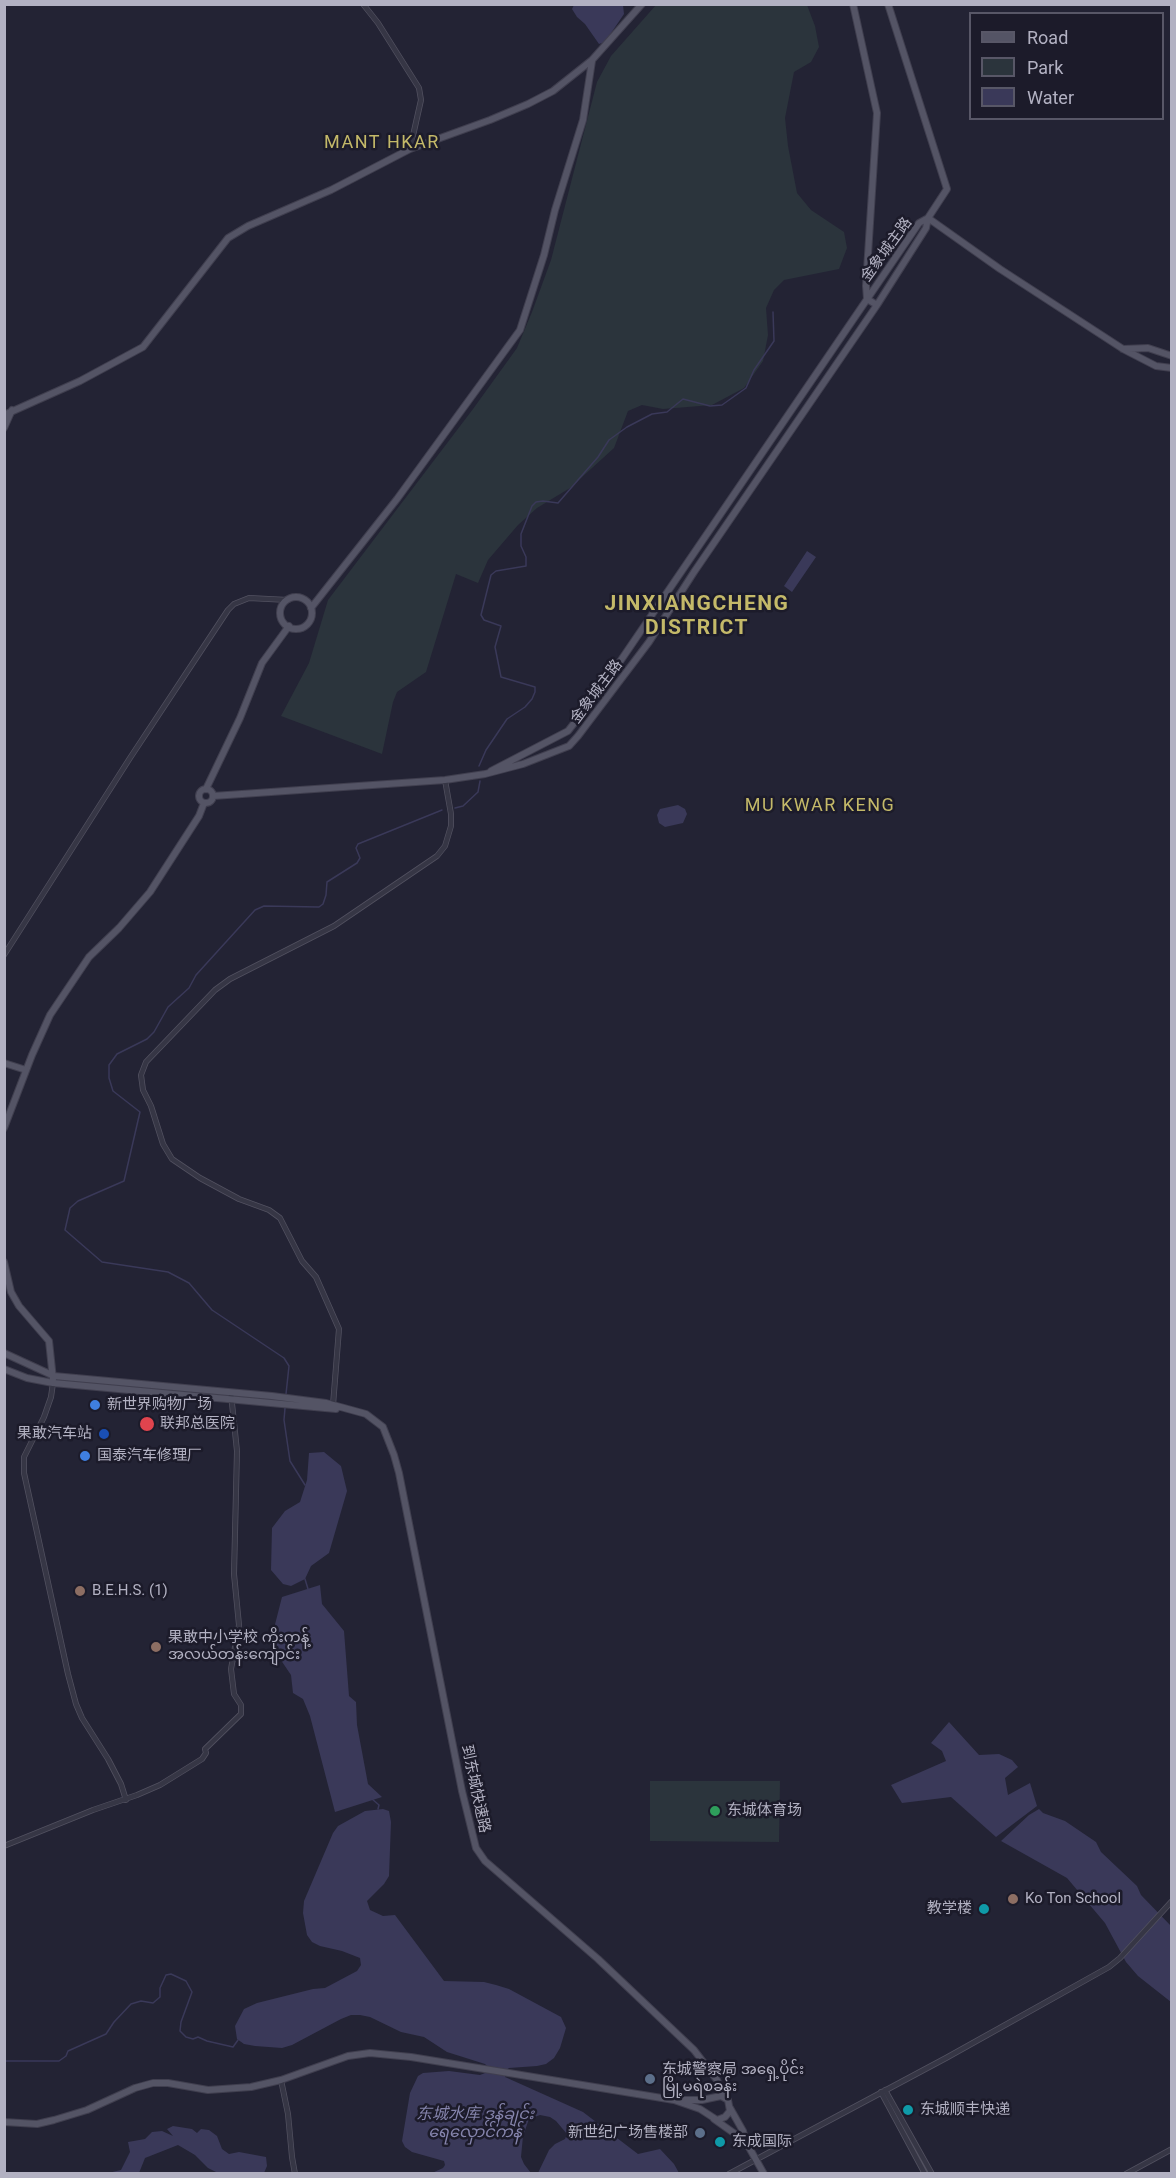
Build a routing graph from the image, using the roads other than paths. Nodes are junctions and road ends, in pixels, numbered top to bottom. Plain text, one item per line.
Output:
1 (363, 4) edge
2 (642, 4) edge
3 (853, 4) edge
4 (888, 4) edge
5 (592, 60) junction
6 (410, 150) junction
7 (928, 218) junction
8 (867, 299) junction
9 (877, 305) junction
10 (1123, 349) junction
11 (1172, 356) edge
12 (1172, 368) edge
13 (12, 410) junction
14 (4, 415) edge
15 (4, 428) edge
16 (288, 600) junction
17 (311, 608) junction
18 (289, 626) junction
19 (594, 698) junction
20 (604, 704) junction
21 (485, 774) junction
22 (445, 780) junction
23 (206, 789) junction
24 (213, 796) junction
25 (204, 803) junction
26 (4, 955) edge
27 (4, 1063) edge
28 (26, 1070) junction
29 (4, 1128) edge
30 (4, 1262) edge
31 (4, 1353) edge
32 (4, 1369) edge
33 (53, 1379) junction
34 (231, 1397) junction
35 (291, 1402) junction
36 (333, 1405) junction
37 (350, 1409) junction
38 (126, 1800) junction
39 (4, 1846) edge
40 (1172, 1900) edge
41 (281, 2080) junction
42 (883, 2091) junction
43 (723, 2097) junction
44 (710, 2098) junction
45 (674, 2100) junction
46 (730, 2107) junction
47 (711, 2117) junction
48 (4, 2122) edge
49 (746, 2142) junction
50 (1172, 2149) edge
51 (756, 2160) junction
52 (296, 2174) edge
53 (729, 2174) edge
54 (764, 2174) edge
55 (925, 2174) edge
56 (933, 2174) edge
57 (1126, 2174) edge

1 - 6 street
2 - 5 main road
3 - 8 main road
4 - 7 main road
5 - 6 main road
5 - 17 main road
6 - 13 main road
7 - 8 main road, 金象城主路
7 - 9 main road, 金象城主路
7 - 10 main road
8 - 9 main road
8 - 19 main road, 金象城主路
9 - 20 main road, 金象城主路
10 - 11 main road
10 - 12 main road
13 - 14 main road
13 - 15 main road
16 - 17 main road
16 - 18 main road
16 - 26 street
17 - 18 main road
18 - 23 main road
19 - 20 main road
19 - 21 main road, 金象城主路
20 - 21 main road, 金象城主路
21 - 22 main road
22 - 24 main road
22 - 36 street
23 - 24 main road
23 - 25 main road
24 - 25 main road
25 - 28 main road
27 - 28 main road
28 - 29 main road
30 - 33 main road
31 - 33 main road
32 - 33 main road
33 - 34 main road
33 - 38 street
34 - 35 main road
34 - 38 street
35 - 36 main road, 到东城快速路
35 - 37 main road, 到东城快速路
36 - 37 main road, 到东城快速路
37 - 43 main road, 到东城快速路
38 - 39 street
40 - 42 street
41 - 45 main road
41 - 48 main road
41 - 52 street
42 - 51 street
42 - 55 street
42 - 56 street
43 - 44 main road
43 - 46 main road
44 - 45 main road
44 - 47 main road
45 - 47 main road
46 - 47 main road
46 - 49 main road
47 - 49 main road
49 - 51 main road
50 - 57 street
51 - 53 street
51 - 54 main road

